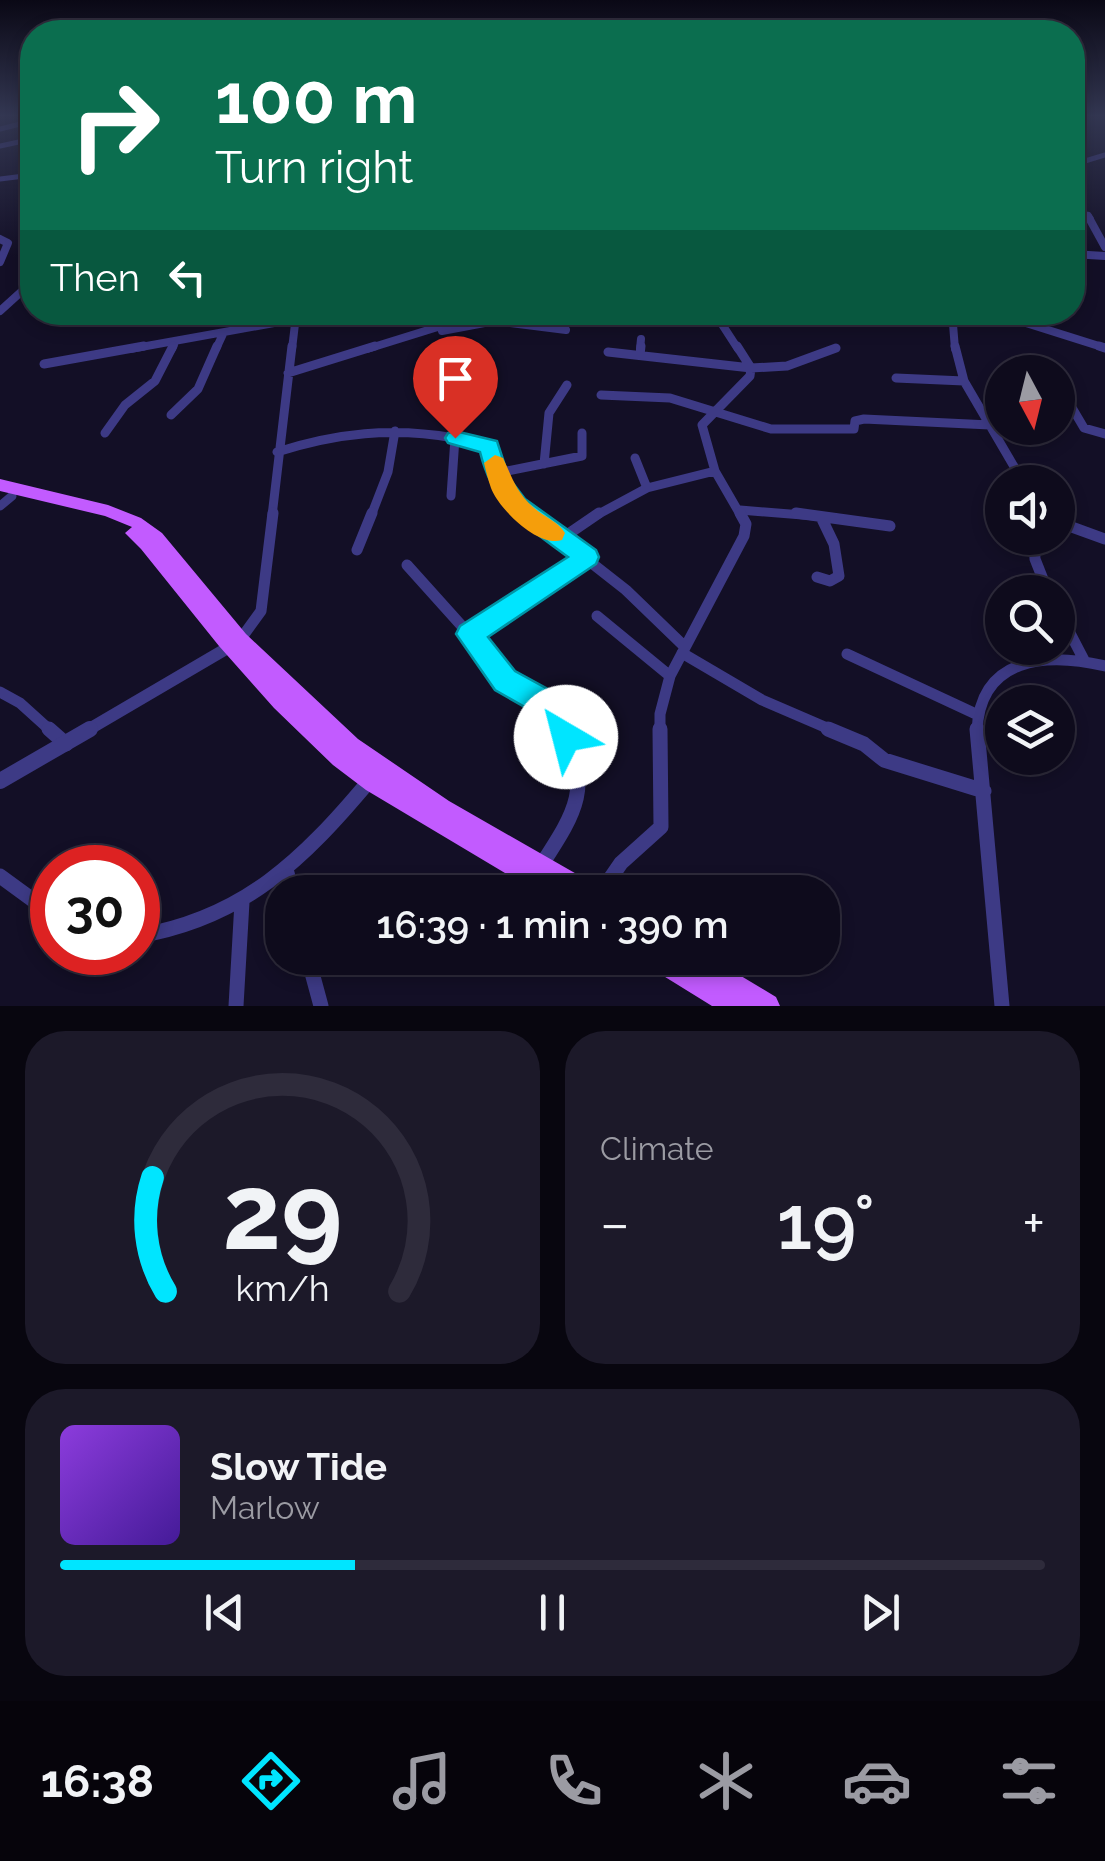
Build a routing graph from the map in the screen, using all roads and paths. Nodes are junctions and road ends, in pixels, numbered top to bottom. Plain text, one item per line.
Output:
1 (1085, 213) edge
2 (0, 239) edge
3 (1105, 247) edge
4 (0, 262) edge
5 (20, 292) edge
6 (0, 310) edge
7 (273, 325) edge
8 (290, 325) edge
9 (446, 325) edge
10 (484, 325) edge
11 (530, 325) edge
12 (721, 325) edge
13 (954, 325) edge
14 (1032, 325) edge
15 (431, 330) junction
16 (566, 330) dead end
17 (223, 334) junction
18 (641, 339) dead end
19 (175, 342) junction
20 (836, 348) dead end
21 (1105, 348) edge
22 (608, 352) dead end
23 (640, 355) junction
24 (44, 364) dead end
25 (751, 368) junction
26 (288, 373) junction
27 (896, 378) dead end
28 (964, 382) junction
29 (567, 385) dead end
30 (602, 396) dead end
31 (714, 411) junction
32 (1075, 413) edge
33 (171, 416) dead end
34 (985, 417) edge
35 (985, 425) edge
36 (395, 431) junction
37 (105, 433) dead end
38 (582, 433) dead end
39 (1105, 434) edge
40 (455, 438) junction
41 (277, 452) junction
42 (635, 458) dead end
43 (544, 464) junction
44 (715, 471) junction
45 (497, 473) junction
46 (647, 488) junction
47 (3, 495) edge
48 (451, 496) dead end
49 (740, 510) junction
50 (822, 519) junction
51 (890, 526) dead end
52 (1075, 528) edge
53 (561, 538) junction
54 (1105, 539) edge
55 (357, 550) dead end
56 (587, 557) junction
57 (407, 565) dead end
58 (817, 577) dead end
59 (597, 616) dead end
60 (469, 634) junction
61 (1075, 643) edge
62 (235, 644) junction
63 (683, 650) junction
64 (847, 654) dead end
65 (1084, 660) junction
66 (1105, 666) edge
67 (670, 676) junction
68 (1, 693) edge
69 (978, 715) junction
70 (66, 744) junction
71 (370, 780) junction
72 (0, 781) edge
73 (984, 792) junction
74 (542, 864) junction
75 (286, 873) joint
76 (529, 875) edge
77 (559, 875) edge
78 (610, 875) edge
79 (0, 876) edge
80 (30, 898) edge
81 (242, 902) junction
82 (160, 934) edge
83 (313, 975) edge
84 (685, 975) edge
85 (717, 975) edge
86 (236, 1006) edge
87 (321, 1006) edge
88 (735, 1006) edge
89 (767, 1006) edge
90 (1002, 1006) edge

1 - 3 street
2 - 4 street
5 - 6 street
7 - 17 street
8 - 26 street
9 - 15 street
10 - 15 street
11 - 16 street
12 - 25 street
13 - 28 street
14 - 21 street
15 - 26 street
17 - 19 street
17 - 33 street
18 - 23 street
19 - 24 street
19 - 37 street
20 - 25 street
22 - 23 street
23 - 25 street
25 - 31 street
26 - 41 street
27 - 28 street
28 - 34 street
29 - 43 street
30 - 31 street
31 - 35 street
31 - 44 street
32 - 39 street
36 - 40 street
36 - 41 street
36 - 55 street
38 - 43 street
40 - 45 street
40 - 48 street
41 - 62 street
42 - 46 street
43 - 45 street
44 - 46 street
44 - 49 street
45 - 53 street
46 - 53 street
47 - 62 main road
49 - 50 street
49 - 63 street
50 - 51 street
50 - 58 street
52 - 54 street
53 - 56 street
56 - 60 street
56 - 63 street
57 - 60 street
59 - 67 street
60 - 74 street
61 - 65 street
62 - 70 street
62 - 71 main road
62 - 74 main road
63 - 67 street
63 - 73 street
64 - 69 street
65 - 66 street
65 - 69 street
67 - 78 street
68 - 70 street
69 - 73 street
70 - 72 street
71 - 75 street
71 - 76 main road
73 - 90 street
74 - 77 main road
75 - 81 street
79 - 80 street
81 - 82 street
81 - 86 street
83 - 87 street
84 - 88 main road
85 - 89 main road

